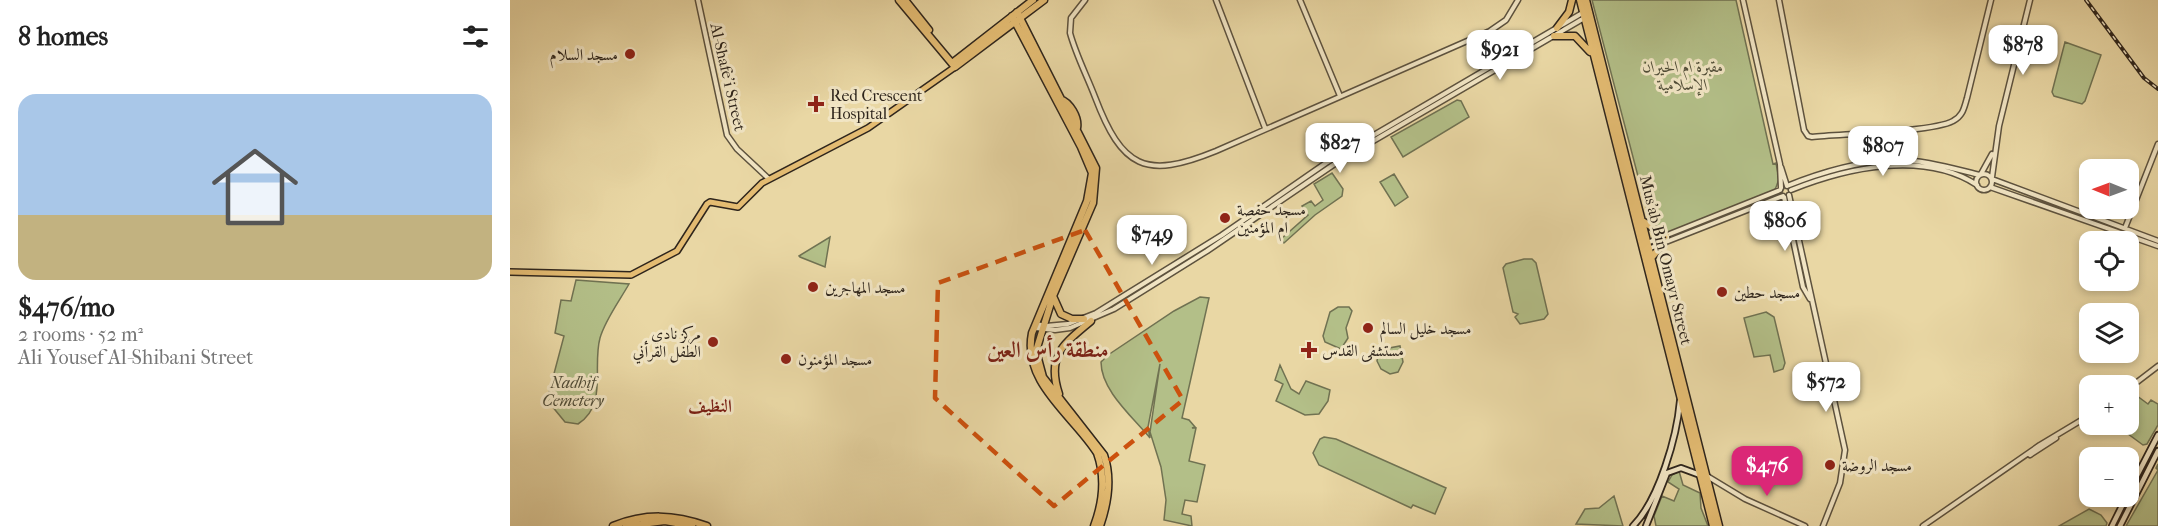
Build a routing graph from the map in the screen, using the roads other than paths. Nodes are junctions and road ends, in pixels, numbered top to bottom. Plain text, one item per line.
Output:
1 (698, 0) edge
2 (899, 0) edge
3 (905, 0) edge
4 (1033, 0) edge
5 (1044, 0) edge
6 (1085, 0) edge
7 (1216, 0) edge
8 (1300, 0) edge
9 (1518, 0) edge
10 (1572, 0) edge
11 (1580, 0) edge
12 (1586, 0) edge
13 (1743, 0) edge
14 (1779, 0) edge
15 (1991, 0) edge
16 (2030, 0) edge
17 (1586, 14) junction
18 (1018, 19) junction
19 (1557, 28) junction
20 (1554, 36) junction
21 (699, 38) dead end
22 (707, 42) junction
23 (955, 61) junction
24 (1596, 62) junction
25 (1340, 96) junction
26 (1403, 121) junction
27 (1265, 129) junction
28 (2158, 144) edge
29 (1995, 148) junction
30 (1780, 164) junction
31 (1980, 174) junction
32 (1992, 178) junction
33 (769, 179) junction
34 (1977, 185) junction
35 (1990, 187) junction
36 (1780, 189) junction
37 (1788, 189) junction
38 (1783, 196) junction
39 (1090, 202) junction
40 (1265, 209) junction
41 (1643, 221) junction
42 (2125, 228) junction
43 (1666, 236) junction
44 (2158, 241) edge
45 (1663, 244) junction
46 (1647, 246) junction
47 (2158, 246) edge
48 (1652, 257) junction
49 (510, 272) edge
50 (1053, 296) junction
51 (1810, 300) junction
52 (1088, 320) junction
53 (1039, 326) junction
54 (2158, 366) edge
55 (2139, 381) edge
56 (1681, 398) junction
57 (1062, 400) junction
58 (2079, 422) edge
59 (2158, 435) edge
60 (2158, 451) edge
61 (2139, 473) edge
62 (1703, 476) junction
63 (1720, 486) junction
64 (1709, 489) junction
65 (2122, 507) edge
66 (613, 526) edge
67 (626, 526) edge
68 (692, 526) edge
69 (707, 526) edge
70 (1094, 526) edge
71 (1100, 526) edge
72 (1633, 526) edge
73 (1646, 526) edge
74 (1713, 526) edge
75 (1719, 526) edge
76 (1805, 526) edge
77 (1823, 526) edge
78 (1923, 526) edge
79 (2112, 526) edge
80 (2120, 526) edge

1 - 22 street, Al-Shafe'i Street
2 - 23 highway
3 - 23 highway
4 - 18 highway
5 - 18 highway
6 - 27 street
7 - 27 street
8 - 25 street
9 - 25 street
10 - 19 highway
11 - 17 highway, Mus'ab Bin Omayr Street
12 - 17 highway, Mus'ab Bin Omayr Street
13 - 30 street
14 - 15 street
16 - 29 street
17 - 19 street
17 - 20 street
17 - 24 highway, Mus'ab Bin Omayr Street
17 - 41 highway, Mus'ab Bin Omayr Street
18 - 23 highway
18 - 23 highway
18 - 39 highway
18 - 39 highway
19 - 26 street
20 - 24 highway
20 - 26 street
21 - 22 street
22 - 33 street, Al-Shafe'i Street
23 - 33 main road
24 - 46 highway, Mus'ab Bin Omayr Street
25 - 27 street
26 - 40 street
28 - 42 street
29 - 31 street
29 - 32 street
30 - 36 street
30 - 37 street
31 - 32 street
31 - 34 street
31 - 37 street
32 - 35 street
32 - 42 street
33 - 49 main road
34 - 35 street
34 - 37 street
35 - 47 street
36 - 37 street
36 - 38 street
36 - 43 street
37 - 38 street
37 - 51 street
38 - 45 street
38 - 51 street
39 - 50 highway
39 - 53 highway
40 - 52 street
40 - 52 street
41 - 43 highway
41 - 46 highway, Mus'ab Bin Omayr Street
42 - 44 street
43 - 46 street
45 - 46 street
45 - 48 highway
46 - 48 highway, Mus'ab Bin Omayr Street
46 - 56 highway, Mus'ab Bin Omayr Street
48 - 62 highway, Mus'ab Bin Omayr Street
50 - 52 highway
50 - 53 highway
51 - 77 street
52 - 53 street
52 - 53 street
52 - 57 highway
53 - 57 highway
53 - 70 highway
54 - 55 street
56 - 62 highway, Mus'ab Bin Omayr Street
56 - 72 main road, Mus'ab Bin Omayr Street
57 - 71 highway
58 - 78 street
59 - 61 main road
60 - 80 main road
62 - 63 street
62 - 64 highway, Mus'ab Bin Omayr Street
62 - 73 main road
62 - 74 highway, Mus'ab Bin Omayr Street
63 - 64 street
63 - 76 street
64 - 75 highway, Mus'ab Bin Omayr Street
65 - 79 main road
66 - 69 highway
67 - 68 highway

